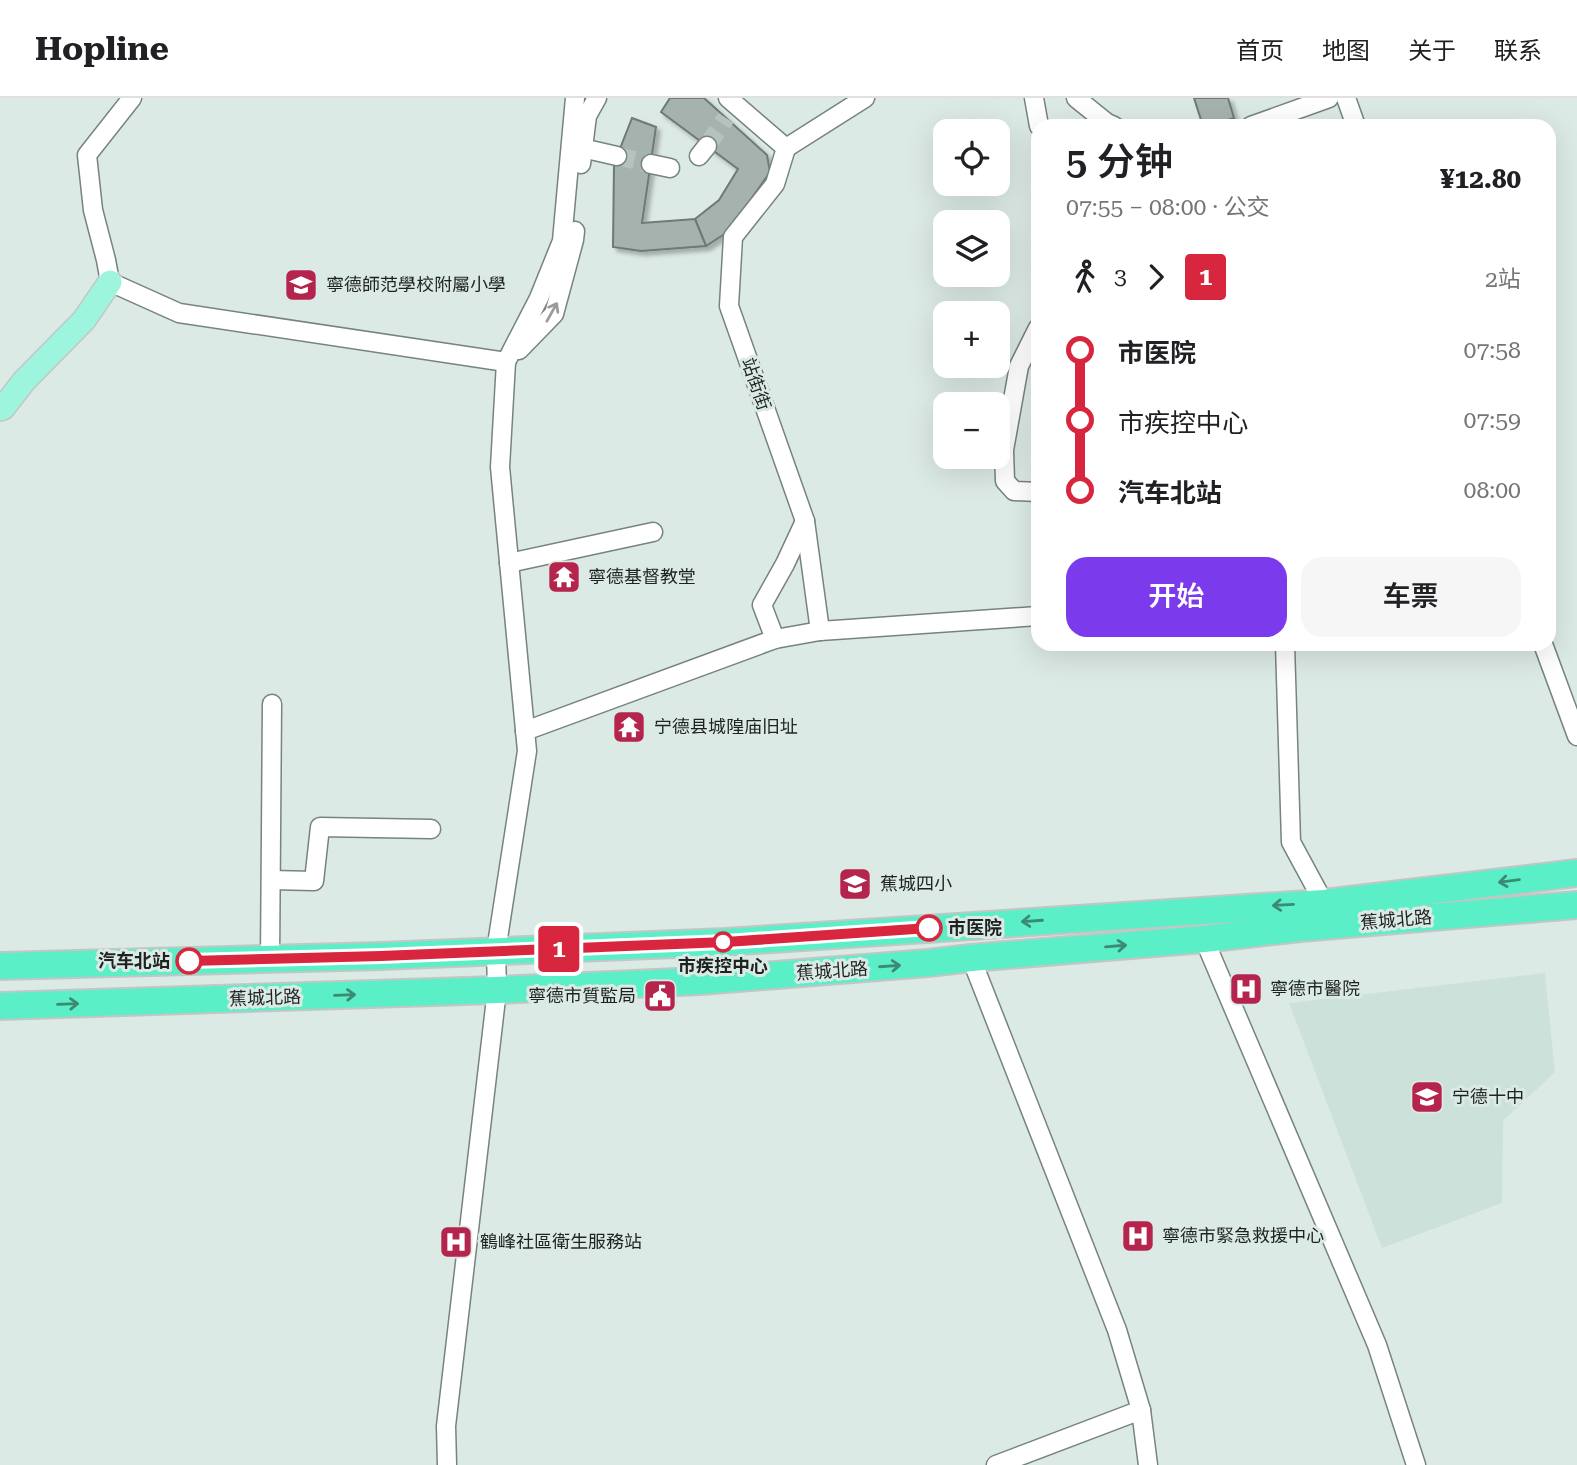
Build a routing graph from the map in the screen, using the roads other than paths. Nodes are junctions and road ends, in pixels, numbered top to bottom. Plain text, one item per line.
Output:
1 (132, 98) edge
2 (575, 98) edge
3 (597, 98) edge
4 (865, 98) edge
5 (1034, 98) edge
6 (1076, 98) edge
7 (1329, 98) edge
8 (1346, 98) edge
9 (730, 107) edge
10 (1038, 119) edge
11 (1102, 119) edge
12 (1270, 119) edge
13 (1354, 119) edge
14 (582, 148) junction
15 (786, 148) junction
16 (617, 156) tunnel mouth
17 (651, 164) tunnel mouth
18 (670, 168) dead end
19 (110, 282) junction
20 (1031, 342) edge
21 (506, 362) junction
22 (0, 409) edge
23 (1031, 492) edge
24 (805, 521) junction
25 (653, 532) dead end
26 (509, 563) junction
27 (1031, 616) edge
28 (820, 631) junction
29 (775, 639) junction
30 (1285, 651) edge
31 (1546, 651) edge
32 (272, 704) dead end
33 (525, 731) junction
34 (1577, 736) edge
35 (431, 829) dead end
36 (1577, 873) edge
37 (271, 880) junction
38 (1324, 903) junction
39 (1577, 905) edge
40 (1204, 939) junction
41 (496, 951) junction
42 (971, 958) junction
43 (270, 959) junction
44 (0, 967) edge
45 (497, 990) junction
46 (0, 1006) edge
47 (1141, 1410) junction
48 (447, 1465) edge
49 (996, 1465) edge
50 (1148, 1465) edge
51 (1416, 1465) edge

1 - 19 street
2 - 21 street
3 - 14 street
4 - 15 street
5 - 10 street
6 - 11 street
7 - 12 street
8 - 13 street
9 - 15 street
14 - 16 street
21 -> 14 street
15 - 24 street, 站街街
17 - 18 street
19 - 21 street
19 - 22 main road
20 - 23 street
21 - 26 street
24 - 28 street, 站街街
24 - 29 street
25 - 26 street
26 - 33 street
27 - 28 street
28 - 29 street
29 - 33 street
30 - 38 street
31 - 34 street
32 - 37 street
33 - 41 street
35 - 37 street
36 -> 38 highway, 蕉城北路
37 - 43 street
38 -> 41 highway, 蕉城北路
39 - 40 highway, 蕉城北路
42 -> 40 highway, 蕉城北路
40 - 51 street
41 - 43 highway, 蕉城北路
41 - 45 street
45 -> 42 highway, 蕉城北路
42 - 47 street
43 - 44 highway, 蕉城北路
46 -> 45 highway, 蕉城北路
45 - 48 street
47 - 49 street
47 - 50 street

